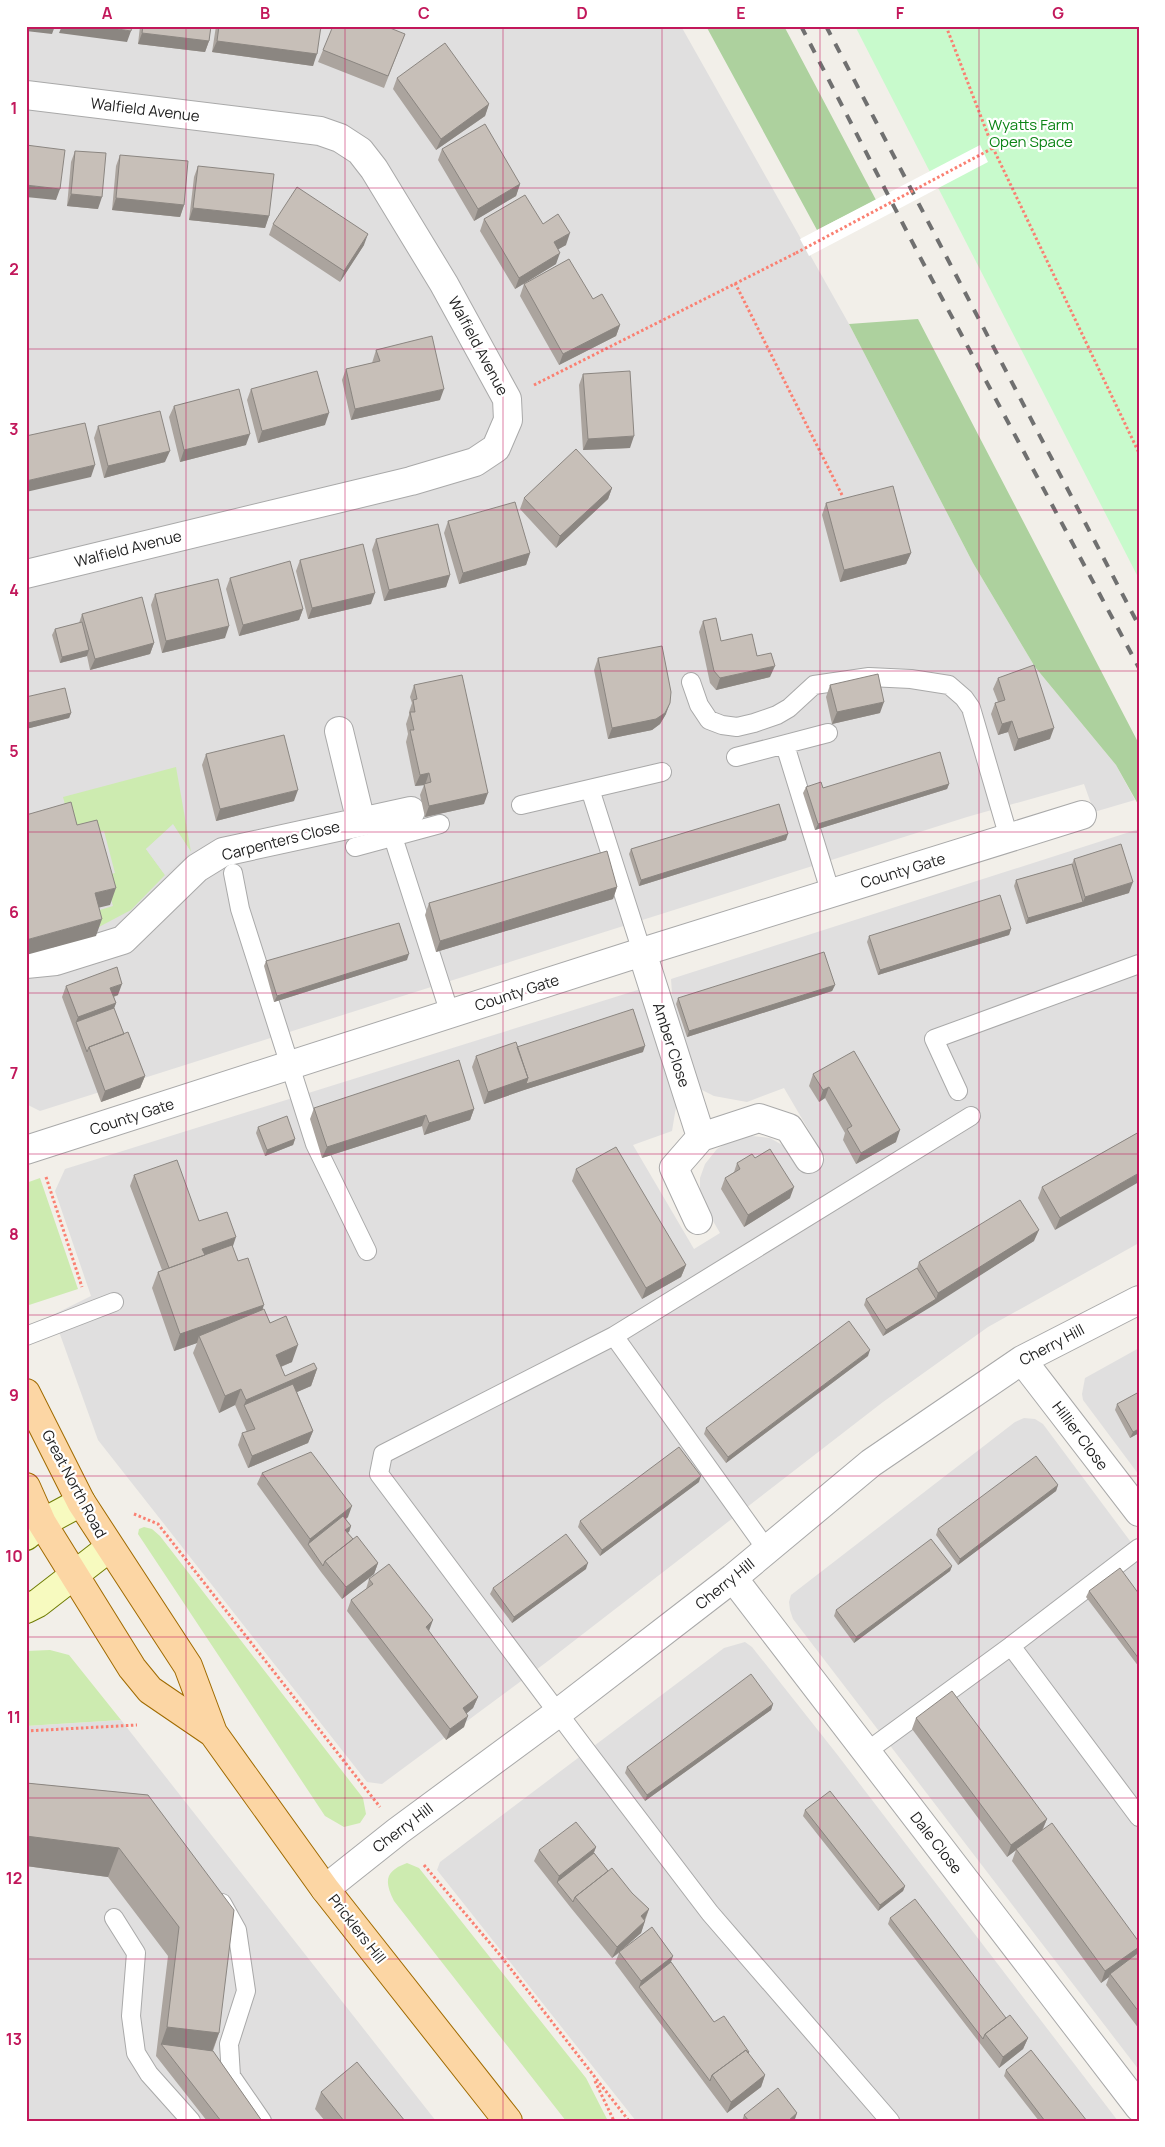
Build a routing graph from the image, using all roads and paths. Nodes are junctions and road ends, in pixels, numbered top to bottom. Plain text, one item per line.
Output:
1 (946, 26) edge
2 (26, 95) edge
3 (993, 148) junction
4 (735, 283) junction
5 (506, 398) junction
6 (1139, 453) edge
7 (843, 497) edge
8 (26, 574) edge
9 (691, 682) dead end
10 (339, 731) dead end
11 (828, 733) dead end
12 (785, 744) junction
13 (736, 757) dead end
14 (662, 772) dead end
15 (590, 789) junction
16 (522, 805) dead end
17 (411, 811) dead end
18 (1082, 815) dead end
19 (440, 824) dead end
20 (358, 834) junction
21 (393, 837) junction
22 (1009, 838) junction
23 (233, 873) dead end
24 (830, 894) junction
25 (642, 952) junction
26 (26, 964) edge
27 (1139, 964) edge
28 (450, 1014) junction
29 (290, 1066) junction
30 (958, 1091) dead end
31 (971, 1116) dead end
32 (701, 1137) junction
33 (31, 1149) edge
34 (809, 1159) dead end
35 (698, 1220) dead end
36 (368, 1251) dead end
37 (84, 1292) dead end
38 (1139, 1300) edge
39 (114, 1302) dead end
40 (26, 1336) edge
41 (614, 1336) junction
42 (1022, 1360) junction
43 (26, 1393) edge
44 (26, 1487) edge
45 (81, 1502) junction
46 (1139, 1512) edge
47 (134, 1514) dead end
48 (34, 1529) edge
49 (109, 1548) junction
50 (1139, 1548) edge
51 (767, 1550) junction
52 (75, 1573) junction
53 (733, 1578) junction
54 (26, 1609) edge
55 (1011, 1646) junction
56 (558, 1713) junction
57 (137, 1725) dead end
58 (26, 1731) edge
59 (213, 1733) junction
60 (866, 1752) junction
61 (382, 1810) dead end
62 (1139, 1817) edge
63 (424, 1865) dead end
64 (325, 1889) junction
65 (215, 1890) edge
66 (114, 1918) dead end
67 (593, 2076) junction
68 (1139, 2107) edge
69 (191, 2121) edge
70 (262, 2121) edge
71 (508, 2121) edge
72 (614, 2121) edge
73 (629, 2121) edge
74 (890, 2121) edge

1 - 3 path
2 - 5 street, Walfield Avenue
3 - 4 path, bridge
3 - 6 path
4 - 5 path
4 - 7 path
5 - 8 street, Walfield Avenue
9 - 22 lane
10 - 20 street, Carpenters Close
11 - 12 lane
12 - 13 lane
12 - 24 lane
14 - 15 lane
15 - 16 lane
15 - 25 lane
17 - 20 street, Carpenters Close
18 - 22 street, County Gate
19 - 21 lane
20 - 21 lane
20 - 26 street, Carpenters Close
21 - 28 lane
22 - 24 street, County Gate
23 - 29 lane
24 - 25 street, County Gate
25 - 28 street, County Gate
25 - 32 street, Amber Close
27 - 30 lane
28 - 29 street, County Gate
29 - 33 street, County Gate
29 - 36 lane
31 - 41 lane
32 - 34 street
32 - 35 street
33 - 37 path
38 - 42 street, Cherry Hill
39 - 40 lane
41 - 51 lane
41 - 56 lane
42 - 46 street, Hillier Close
42 - 51 street, Cherry Hill
43 - 45 main road, Great North Road
44 - 48 main road
45 - 48 main road
45 - 49 main road, Great North Road
47 - 61 path
48 - 52 main road
49 - 52 main road
49 - 59 main road, Pricklers Hill
50 - 55 lane
51 - 53 street, Cherry Hill
52 - 54 main road
52 - 59 main road, Pricklers Hill
53 - 56 street, Cherry Hill
53 - 60 street, Dale Close
55 - 60 lane
55 - 62 lane
56 - 64 street, Cherry Hill
56 - 74 lane
57 - 58 path
59 - 64 main road, Pricklers Hill
60 - 68 street, Dale Close
63 - 67 path
64 - 71 main road, Pricklers Hill
65 - 70 lane
66 - 69 lane
67 - 72 path
67 - 73 path

